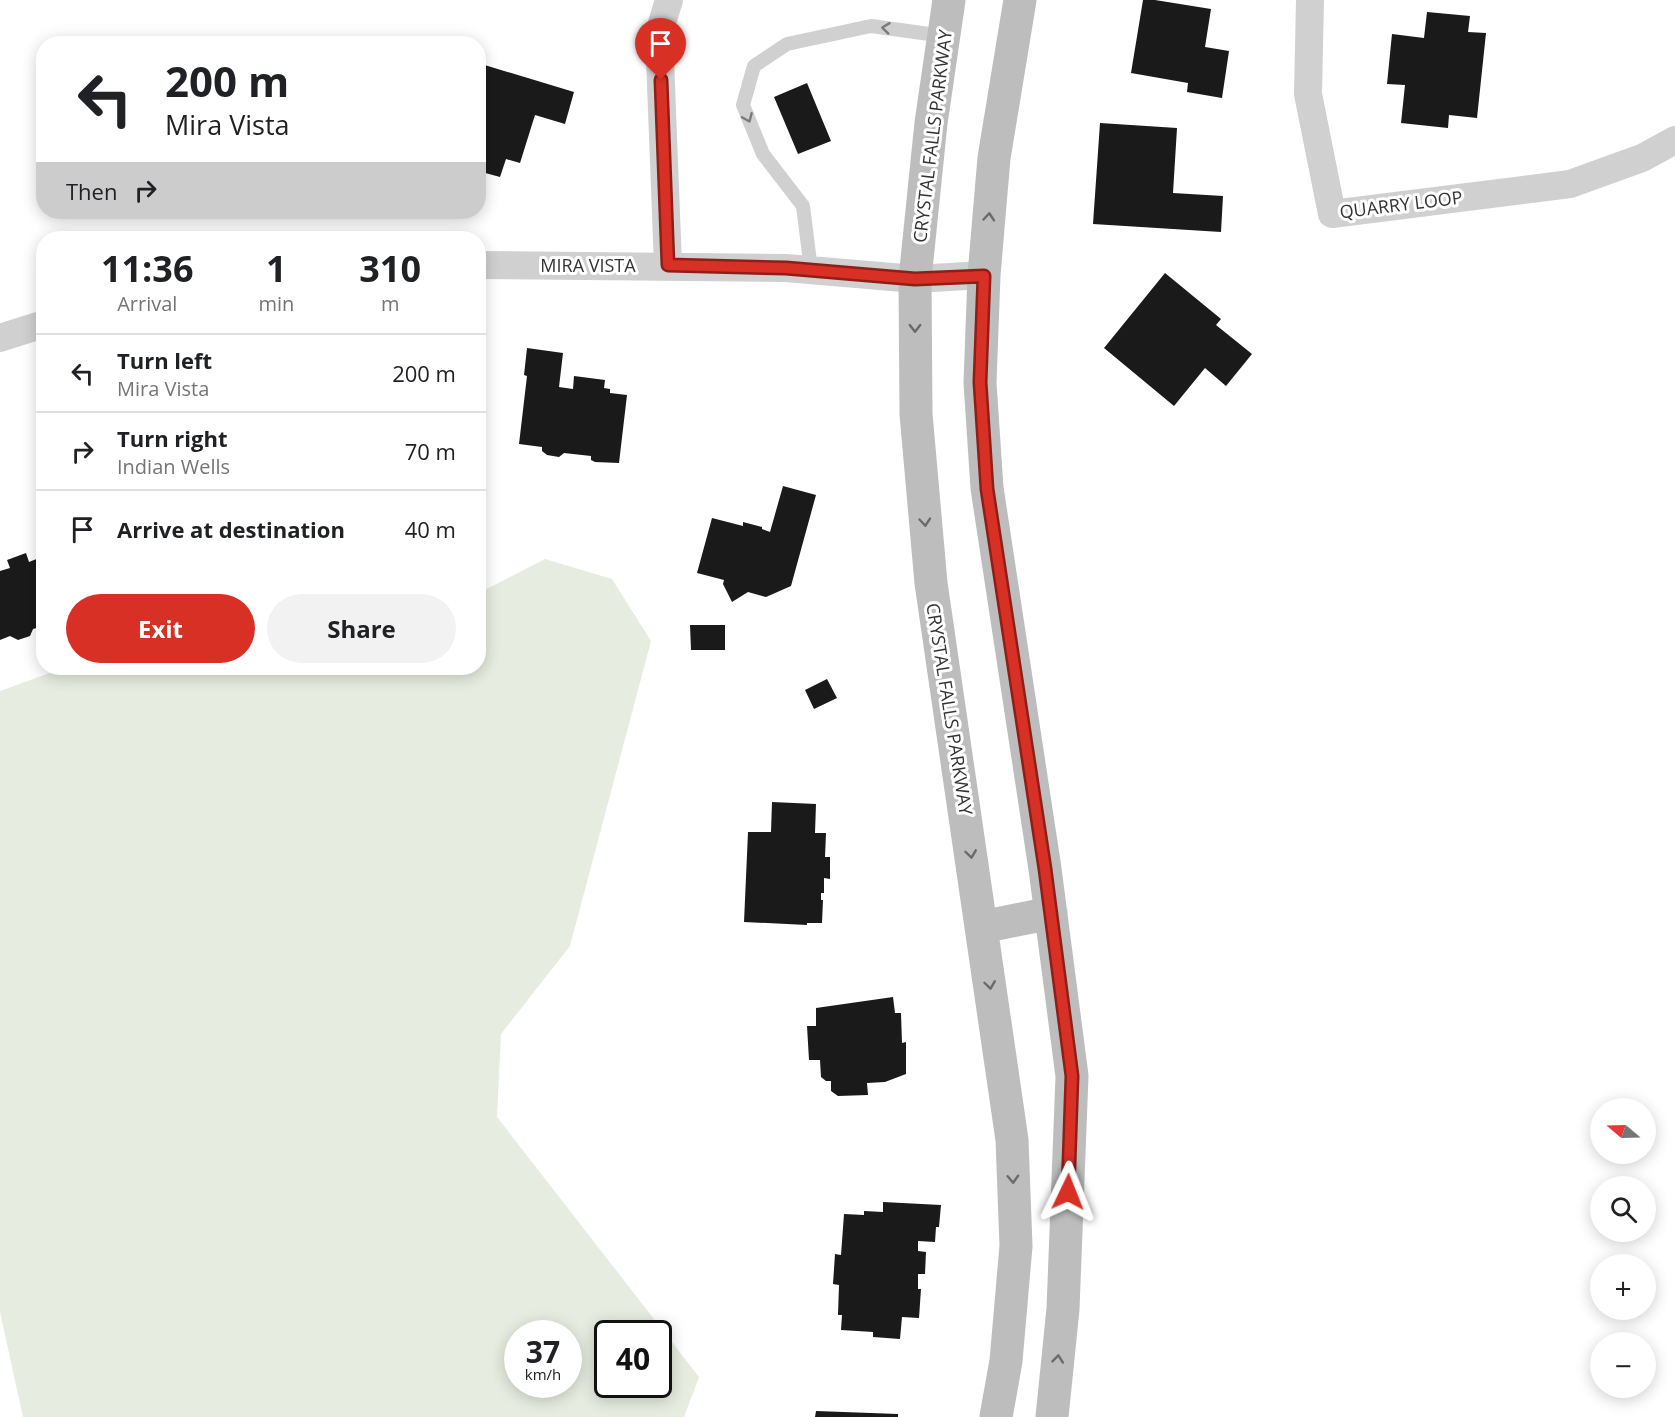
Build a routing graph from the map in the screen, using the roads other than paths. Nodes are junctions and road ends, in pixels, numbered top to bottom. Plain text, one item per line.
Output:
1 (669, 0) edge
2 (949, 0) edge
3 (1020, 0) edge
4 (1310, 0) edge
5 (944, 36) junction
6 (1675, 140) edge
7 (486, 265) edge
8 (668, 265) junction
9 (811, 270) junction
10 (984, 276) junction
11 (915, 279) junction
12 (36, 327) edge
13 (0, 339) edge
14 (1051, 913) junction
15 (982, 927) junction
16 (996, 1417) edge
17 (1052, 1417) edge

1 - 8 street
2 - 5 street, CRYSTAL FALLS PARKWAY
10 -> 3 street
4 - 6 street, QUARRY LOOP
5 -> 9 lane
5 - 11 street, CRYSTAL FALLS PARKWAY
7 - 8 street, MIRA VISTA
8 - 9 street, MIRA VISTA
9 - 11 street, MIRA VISTA
10 - 11 street, MIRA VISTA
10 - 14 street
11 -> 15 street, CRYSTAL FALLS PARKWAY
12 - 13 street
14 - 15 street
17 -> 14 street
15 -> 16 street, CRYSTAL FALLS PARKWAY

